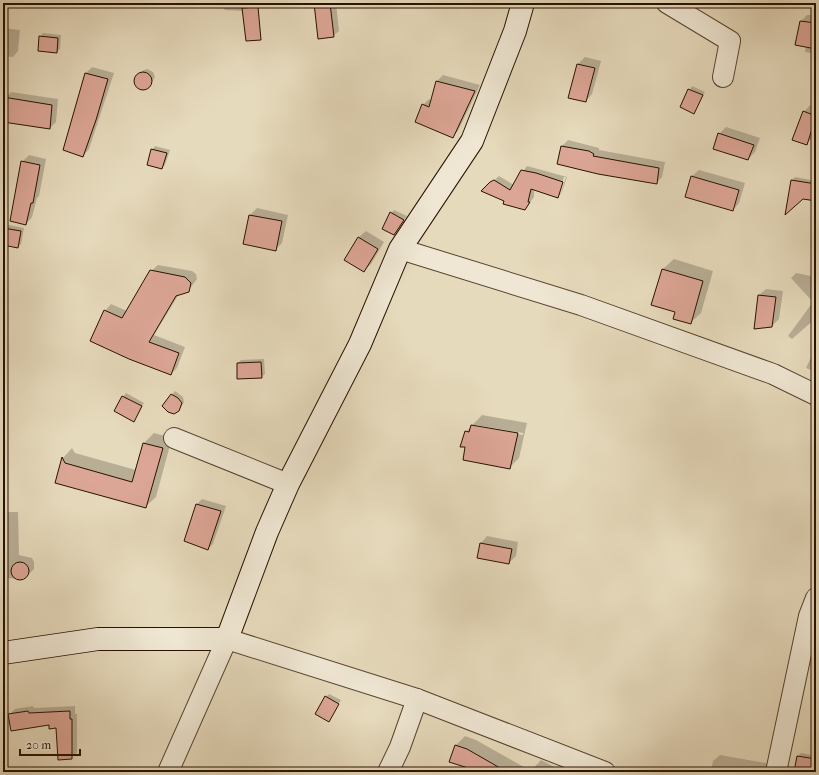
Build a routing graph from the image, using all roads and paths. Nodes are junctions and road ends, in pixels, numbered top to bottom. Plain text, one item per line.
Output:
1 (523, 3) edge
2 (667, 3) edge
3 (723, 77) dead end
4 (400, 249) junction
5 (816, 395) edge
6 (174, 438) dead end
7 (288, 484) junction
8 (816, 598) edge
9 (227, 639) junction
10 (3, 653) edge
11 (417, 699) junction
12 (168, 772) edge
13 (388, 772) edge
14 (605, 772) edge
15 (776, 772) edge

1 - 4 street
2 - 3 street
4 - 5 street
4 - 7 street
6 - 7 street
7 - 9 street
8 - 15 street
9 - 10 street
9 - 11 street
9 - 12 street
11 - 13 street
11 - 14 street

